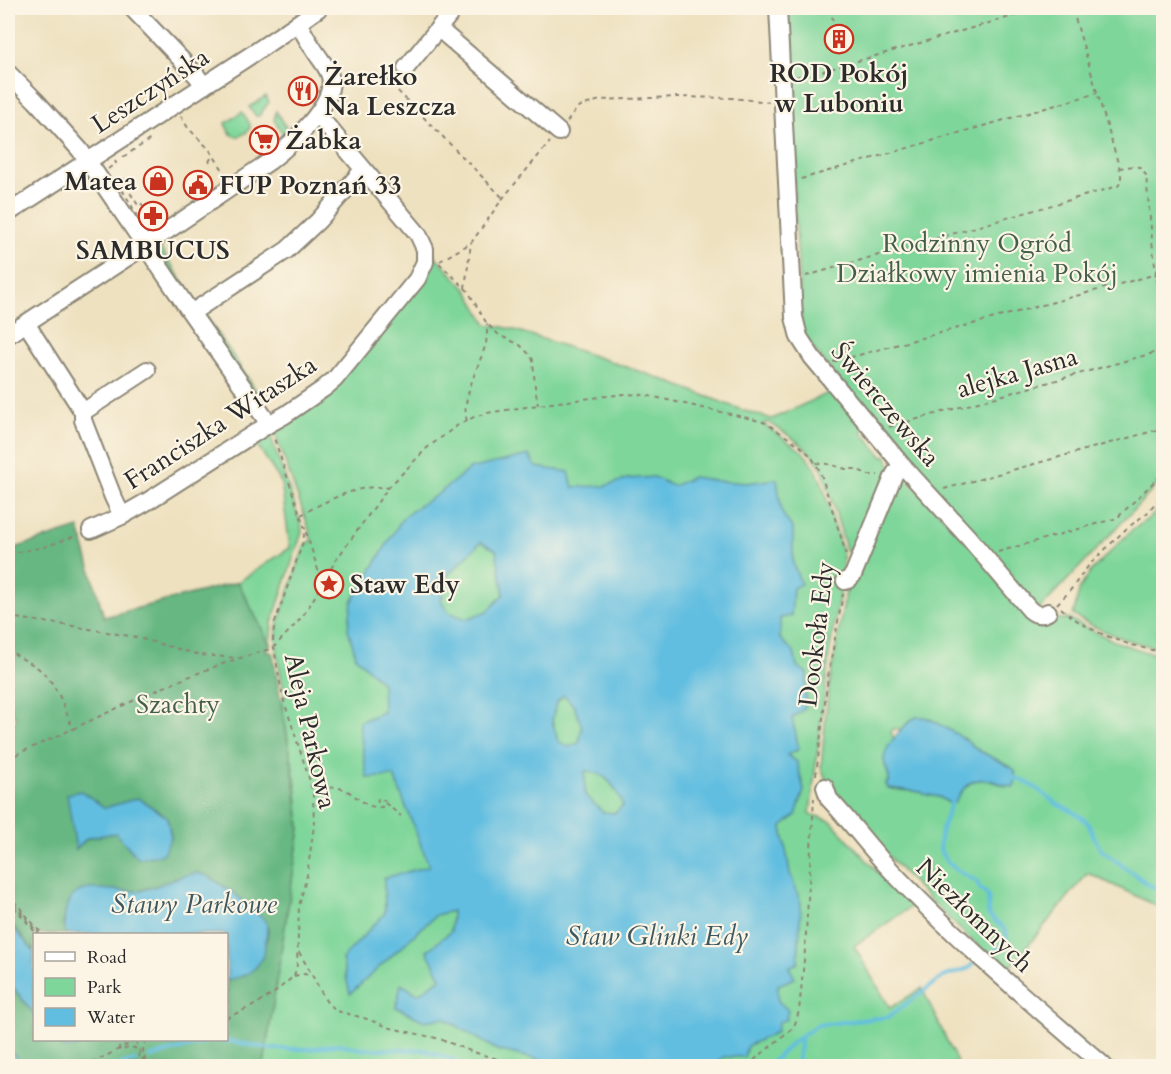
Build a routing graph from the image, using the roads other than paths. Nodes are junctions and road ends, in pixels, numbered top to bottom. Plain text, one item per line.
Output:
1 (132, 8) edge
2 (318, 8) edge
3 (456, 8) edge
4 (778, 8) edge
5 (298, 23) junction
6 (439, 29) junction
7 (406, 68) road end
8 (8, 73) edge
9 (204, 86) junction
10 (317, 114) junction
11 (559, 132) road end
12 (88, 161) junction
13 (363, 170) junction
14 (8, 213) edge
15 (150, 239) junction
16 (191, 313) junction
17 (26, 323) junction
18 (8, 335) edge
19 (147, 370) dead end
20 (83, 412) junction
21 (269, 424) junction
22 (897, 469) junction
23 (122, 516) junction
24 (91, 530) road end
25 (845, 581) road end
26 (1052, 608) road end
27 (818, 788) road end
28 (1104, 1066) edge

1 - 9 street
2 - 5 street, Leszczyńska
3 - 6 street
4 - 22 street, Świerczewska
5 - 9 street, Leszczyńska
5 - 10 street
6 - 7 street
6 - 11 street
8 - 12 street
9 - 12 street, Leszczyńska
10 - 13 street, Franciszka Witaszka
10 - 15 street
12 - 14 street, Leszczyńska
12 - 15 street
13 - 16 street
13 - 21 street, Franciszka Witaszka
15 - 16 street
15 - 17 street
16 - 21 street
17 - 18 street
17 - 20 street
19 - 20 street
20 - 23 street
21 - 23 street, Franciszka Witaszka
22 - 25 street
22 - 26 street, Świerczewska
23 - 24 street, Franciszka Witaszka
27 - 28 street, Niezłomnych

